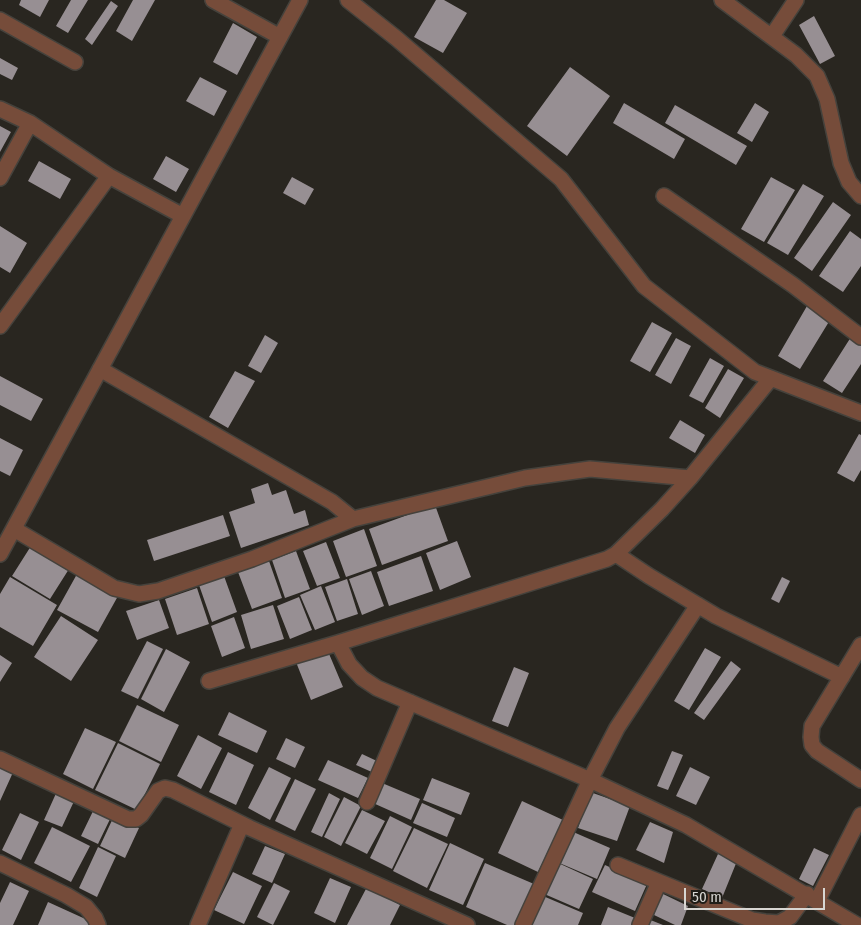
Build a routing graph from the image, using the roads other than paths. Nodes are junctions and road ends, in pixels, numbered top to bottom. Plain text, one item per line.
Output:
1 (213, 0) edge
2 (300, 0) edge
3 (348, 0) edge
4 (722, 0) edge
5 (796, 0) edge
6 (0, 20) edge
7 (772, 36) junction
8 (280, 37) junction
9 (75, 62) dead end
10 (0, 109) edge
11 (30, 123) junction
12 (109, 176) junction
13 (0, 178) edge
14 (664, 196) dead end
15 (861, 196) edge
16 (183, 216) junction
17 (0, 326) edge
18 (861, 337) edge
19 (100, 368) junction
20 (771, 378) junction
21 (861, 413) edge
22 (690, 478) junction
23 (353, 519) junction
24 (14, 529) junction
25 (0, 554) edge
26 (616, 554) junction
27 (698, 605) junction
28 (338, 644) junction
29 (861, 645) edge
30 (842, 677) junction
31 (209, 681) dead end
32 (410, 702) junction
33 (0, 759) edge
34 (590, 780) junction
35 (861, 780) edge
36 (367, 802) dead end
37 (861, 815) edge
38 (242, 824) junction
39 (0, 863) edge
40 (618, 865) dead end
41 (659, 882) junction
42 (812, 898) junction
43 (98, 925) edge
44 (198, 925) edge
45 (467, 925) edge
46 (523, 925) edge
47 (640, 925) edge
48 (857, 925) edge

1 - 8 street
2 - 8 street
3 - 20 street
4 - 7 street
5 - 7 street
6 - 9 street
7 - 15 street
8 - 16 street
10 - 11 street
11 - 12 street
11 - 13 street
12 - 16 street
12 - 17 street
14 - 18 street
16 - 19 street
19 - 23 street
19 - 24 street
20 - 21 street
20 - 22 street
22 - 23 street
22 - 26 street
23 - 24 street
24 - 25 street
26 - 27 street
26 - 28 street
27 - 30 street
27 - 34 street
28 - 31 street
28 - 32 street
29 - 30 street
30 - 35 street
32 - 34 street
32 - 36 street
33 - 38 street
34 - 42 street
34 - 46 street
37 - 42 street
38 - 44 street
38 - 45 street
39 - 43 street
40 - 41 street
41 - 42 street
41 - 47 street
42 - 48 street

